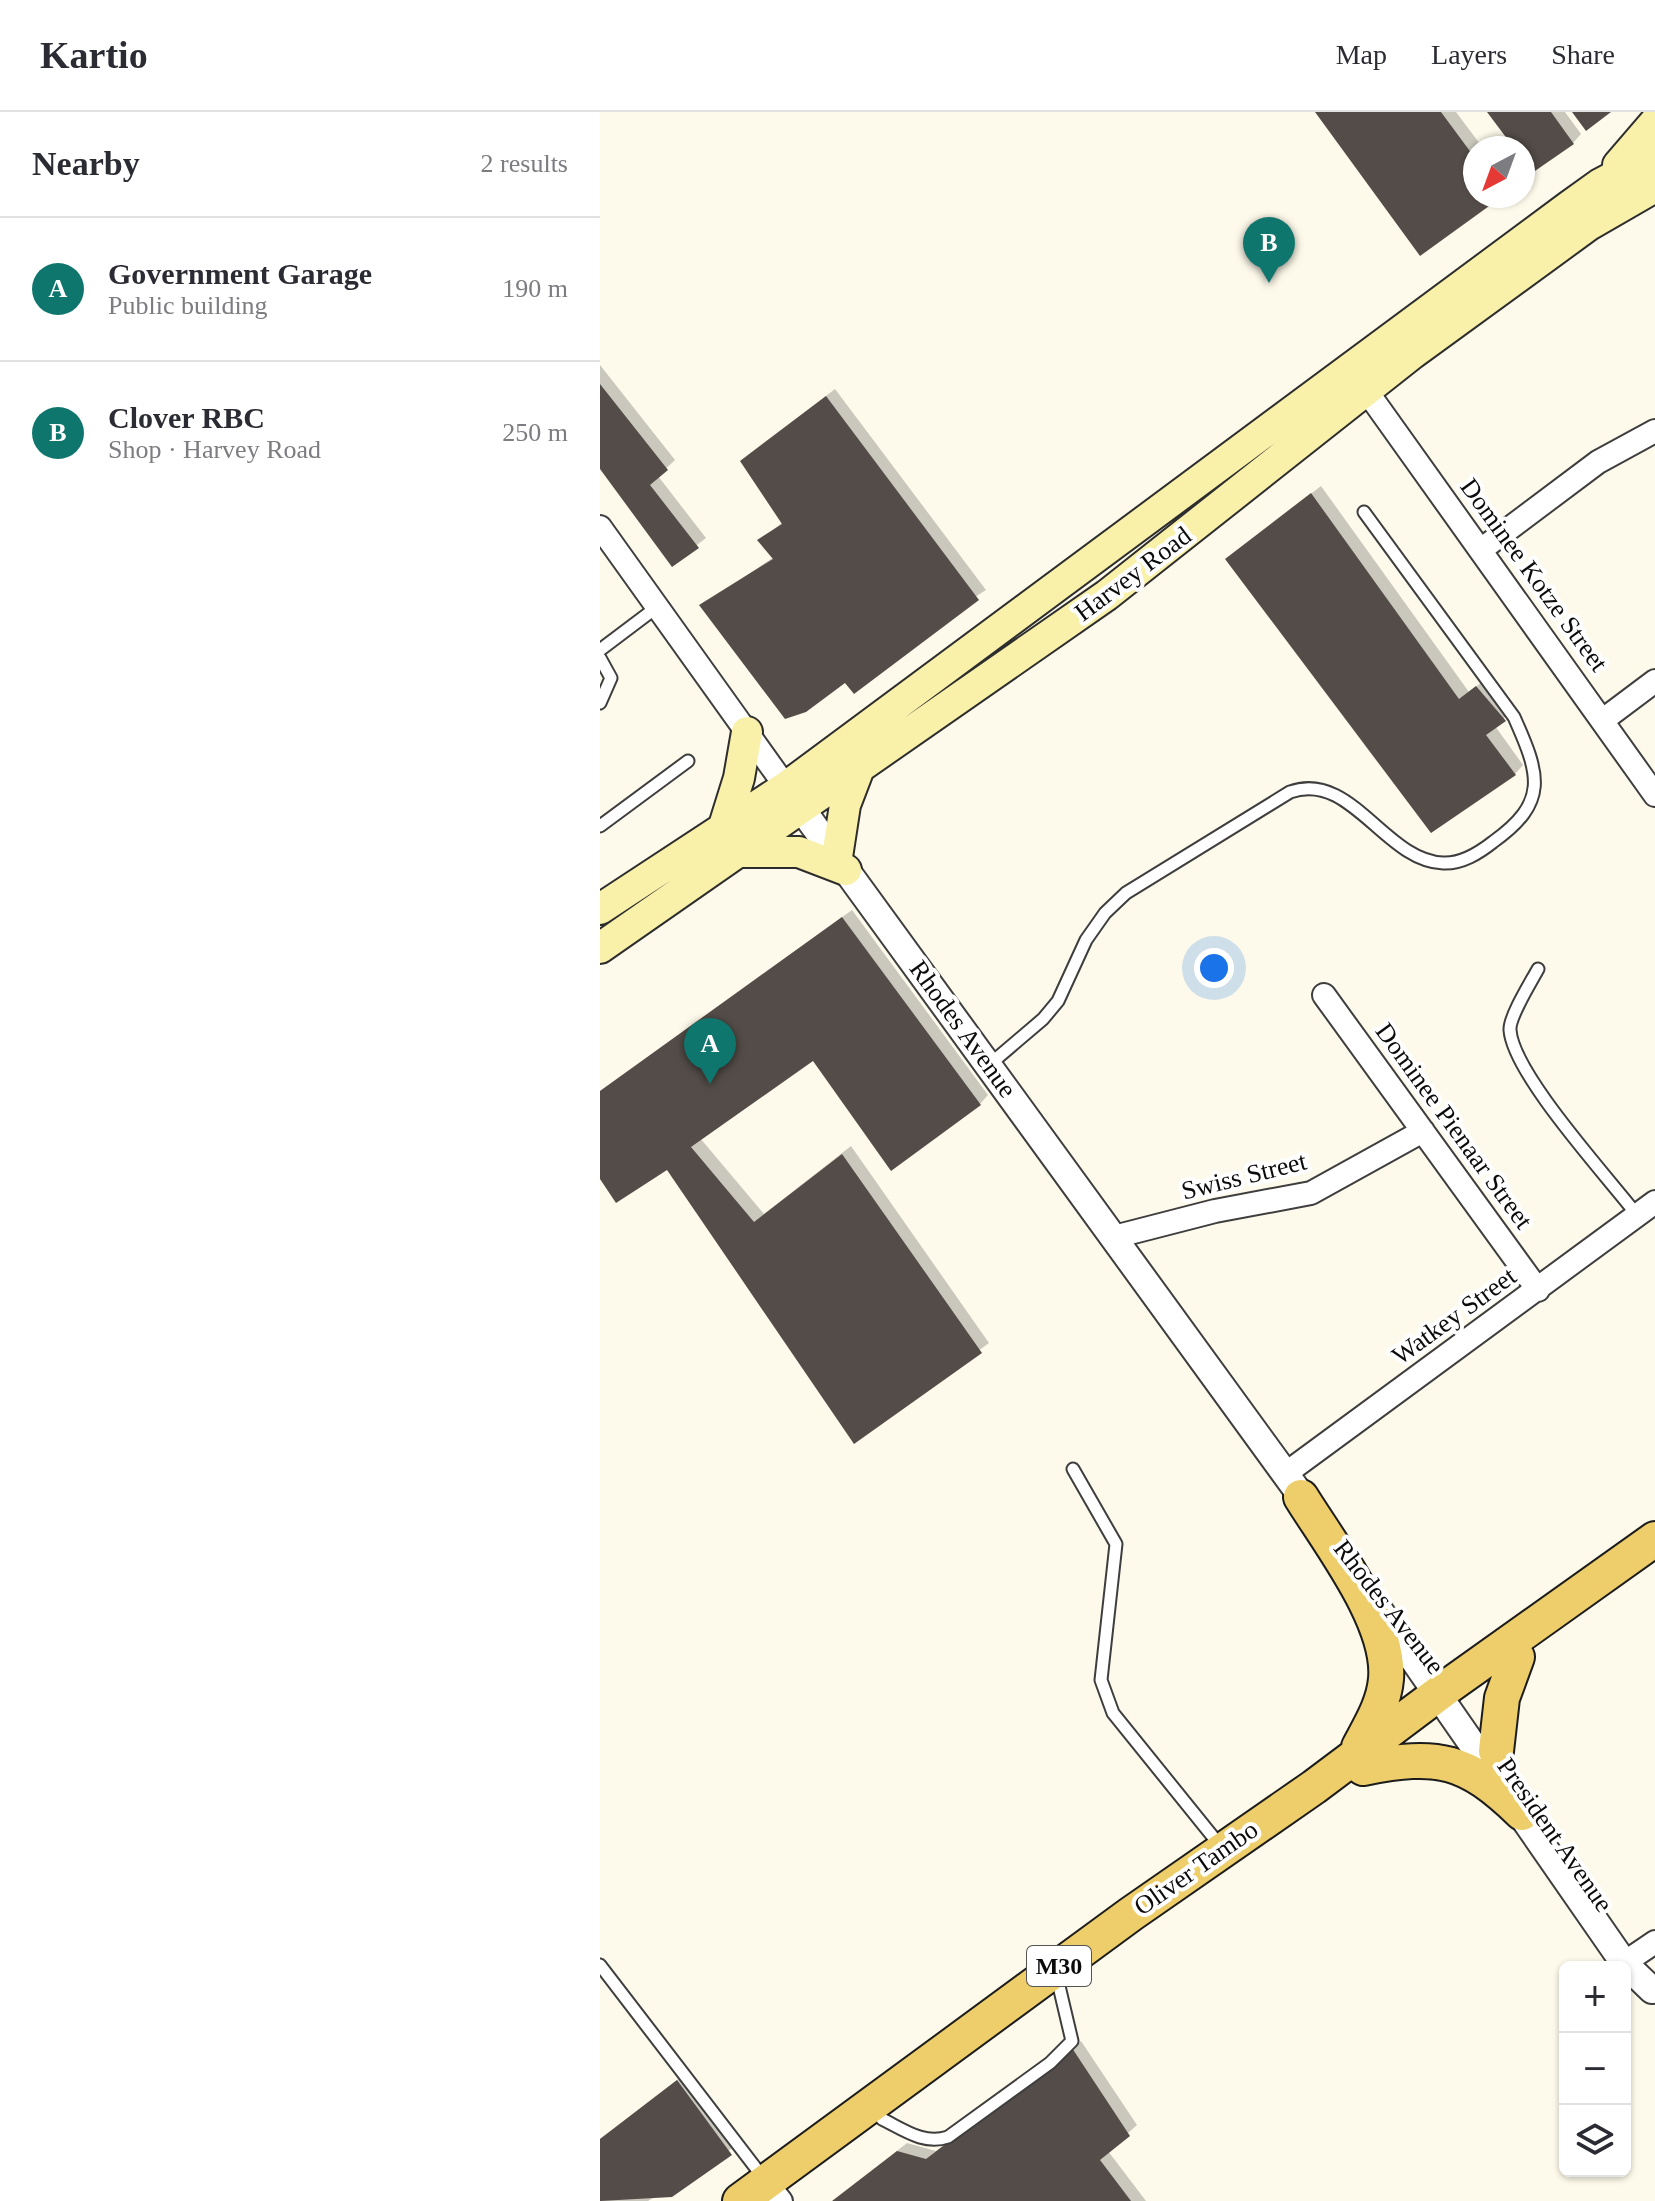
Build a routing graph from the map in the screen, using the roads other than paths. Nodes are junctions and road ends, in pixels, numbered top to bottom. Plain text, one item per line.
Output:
1 (1655, 122) edge
2 (1655, 155) edge
3 (1600, 184) junction
4 (1655, 187) edge
5 (1359, 380) junction
6 (1655, 431) edge
7 (1364, 512) dead end
8 (600, 527) edge
9 (1482, 549) junction
10 (657, 607) junction
11 (600, 650) edge
12 (600, 658) edge
13 (1655, 681) edge
14 (600, 703) edge
15 (1603, 720) junction
16 (747, 732) junction
17 (688, 761) dead end
18 (858, 771) junction
19 (1655, 795) edge
20 (794, 799) junction
21 (600, 826) edge
22 (724, 826) junction
23 (740, 852) junction
24 (842, 864) junction
25 (600, 909) edge
26 (600, 948) edge
27 (1538, 969) dead end
28 (1324, 995) dead end
29 (989, 1065) junction
30 (1423, 1131) junction
31 (1646, 1209) edge
32 (1114, 1237) junction
33 (1538, 1290) junction
34 (1073, 1469) dead end
35 (1293, 1485) junction
36 (1655, 1539) edge
37 (1655, 1556) edge
38 (1517, 1657) junction
39 (1448, 1696) junction
40 (1496, 1751) junction
41 (1359, 1761) junction
42 (1522, 1813) junction
43 (1224, 1849) junction
44 (1136, 1919) junction
45 (1639, 1953) edge
46 (600, 1965) edge
47 (1059, 1986) junction
48 (1653, 1993) edge
49 (882, 2119) junction
50 (767, 2196) edge

1 - 3 main road
2 - 3 main road, Harvey Road
3 - 5 main road, Harvey Road
4 - 5 main road, Harvey Road
5 - 9 street, Dominee Kotze Street
5 - 18 main road, Harvey Road
5 - 20 main road, Harvey Road
6 - 9 street
7 - 29 lane
8 - 10 street, Rhodes Avenue
9 - 15 street, Dominee Kotze Street
10 - 11 lane
10 - 16 street, Rhodes Avenue
12 - 14 lane
13 - 15 street
15 - 19 street, Dominee Kotze Street
16 - 20 street, Rhodes Avenue
16 - 22 main road
17 - 21 lane
18 - 20 main road, Harvey Road
18 - 24 main road
20 - 22 main road, Harvey Road
20 - 23 main road, Harvey Road
20 - 24 street, Rhodes Avenue
22 - 25 main road, Harvey Road
23 - 24 main road
23 - 26 main road, Harvey Road
24 - 29 street, Rhodes Avenue
27 - 31 lane
28 - 30 street, Dominee Pienaar Street
29 - 32 street, Rhodes Avenue
30 - 32 street, Swiss Street
30 - 33 street, Dominee Pienaar Street
31 - 33 street, Watkey Street
32 - 35 street, Rhodes Avenue
33 - 35 street, Watkey Street
34 - 43 lane
35 - 39 street, Rhodes Avenue
35 - 41 main road
36 - 39 main road, Oliver Tambo / M30
37 - 38 main road, Oliver Tambo / M30
38 - 39 main road, Oliver Tambo / M30
38 - 40 main road
39 - 40 street, President Avenue
39 - 41 main road, Oliver Tambo / M30
39 - 42 street, President Avenue
40 - 45 street, President Avenue
41 - 42 main road
41 - 43 main road, Oliver Tambo / M30
41 - 44 main road, Oliver Tambo / M30
42 - 45 street, President Avenue
43 - 44 main road, Oliver Tambo / M30
44 - 47 main road, Oliver Tambo / M30
44 - 50 main road, Oliver Tambo / M30
45 - 48 street, President Avenue
46 - 50 lane
47 - 49 main road, Oliver Tambo / M30
47 - 49 lane
49 - 50 main road, Oliver Tambo / M30

